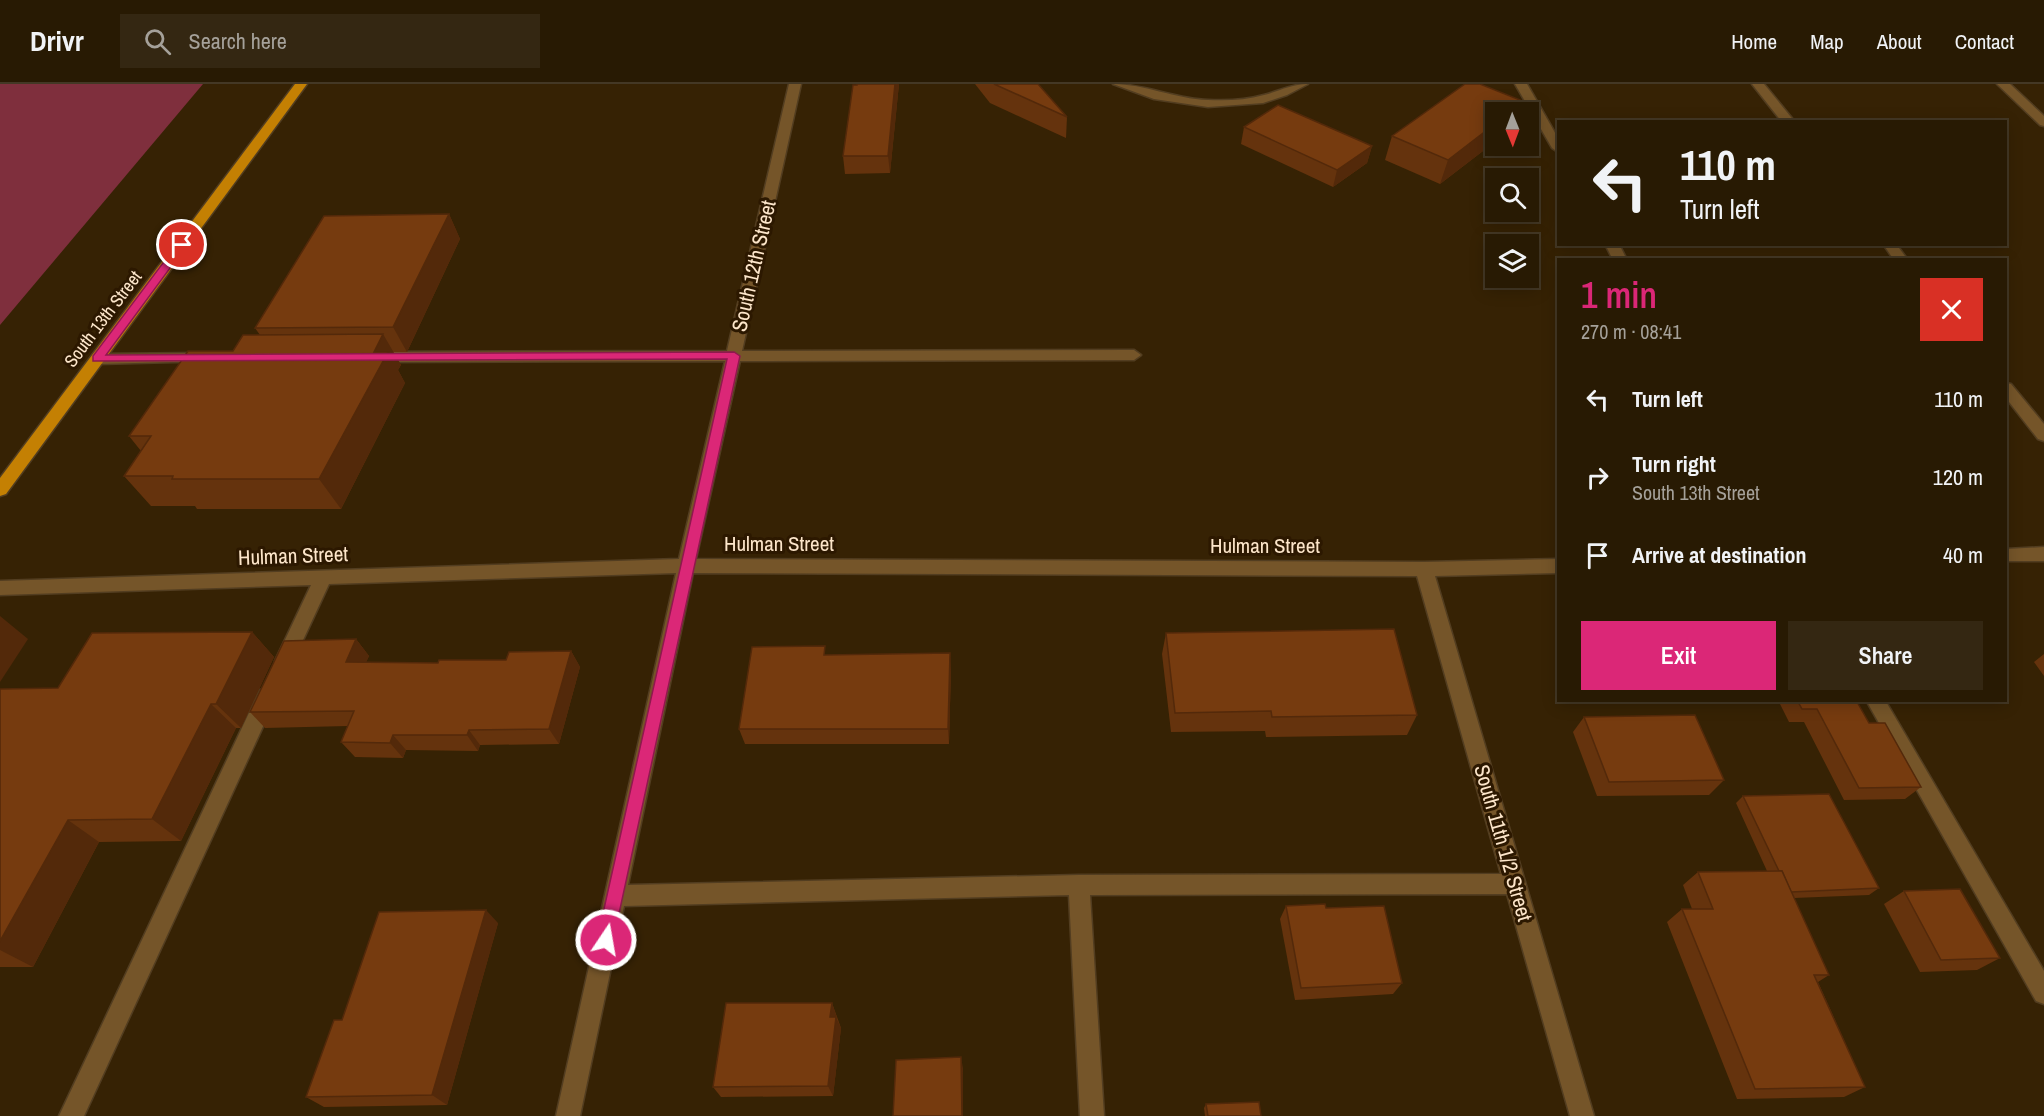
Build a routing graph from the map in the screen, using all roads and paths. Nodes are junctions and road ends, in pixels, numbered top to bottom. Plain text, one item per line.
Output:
1 (301, 84) edge
2 (795, 84) edge
3 (1119, 84) edge
4 (1302, 84) edge
5 (1521, 84) edge
6 (1758, 84) edge
7 (2003, 84) edge
8 (1787, 120) edge
9 (2044, 122) edge
10 (1557, 146) edge
11 (1134, 355) dead end
12 (734, 356) junction
13 (357, 357) edge
14 (227, 358) edge
15 (98, 359) junction
16 (2007, 389) edge
17 (2044, 435) edge
18 (0, 490) edge
19 (2007, 555) edge
20 (2044, 555) edge
21 (686, 566) junction
22 (1557, 566) edge
23 (1424, 569) junction
24 (323, 578) junction
25 (0, 588) edge
26 (1876, 702) edge
27 (1515, 884) junction
28 (1079, 885) junction
29 (615, 896) junction
30 (2044, 993) edge
31 (71, 1116) edge
32 (568, 1116) edge
33 (1092, 1116) edge
34 (1582, 1116) edge

1 - 15 main road, South 13th Street
2 - 12 street, South 12th Street
3 - 4 street
5 - 10 street
6 - 8 street
7 - 9 street
11 - 12 street
12 - 13 street
12 - 21 street, South 12th Street
14 - 15 street
15 - 18 main road, South 13th Street
16 - 17 street
19 - 20 street
21 - 23 street, Hulman Street
21 - 24 street, Hulman Street
21 - 29 street, South 12th Street
22 - 23 street, Hulman Street
23 - 27 street, South 11th 1/2 Street
24 - 25 street, Hulman Street
24 - 31 street
26 - 30 street
27 - 28 street
27 - 34 street, South 11th 1/2 Street
28 - 29 street
28 - 33 street
29 - 32 street, South 12th Street

